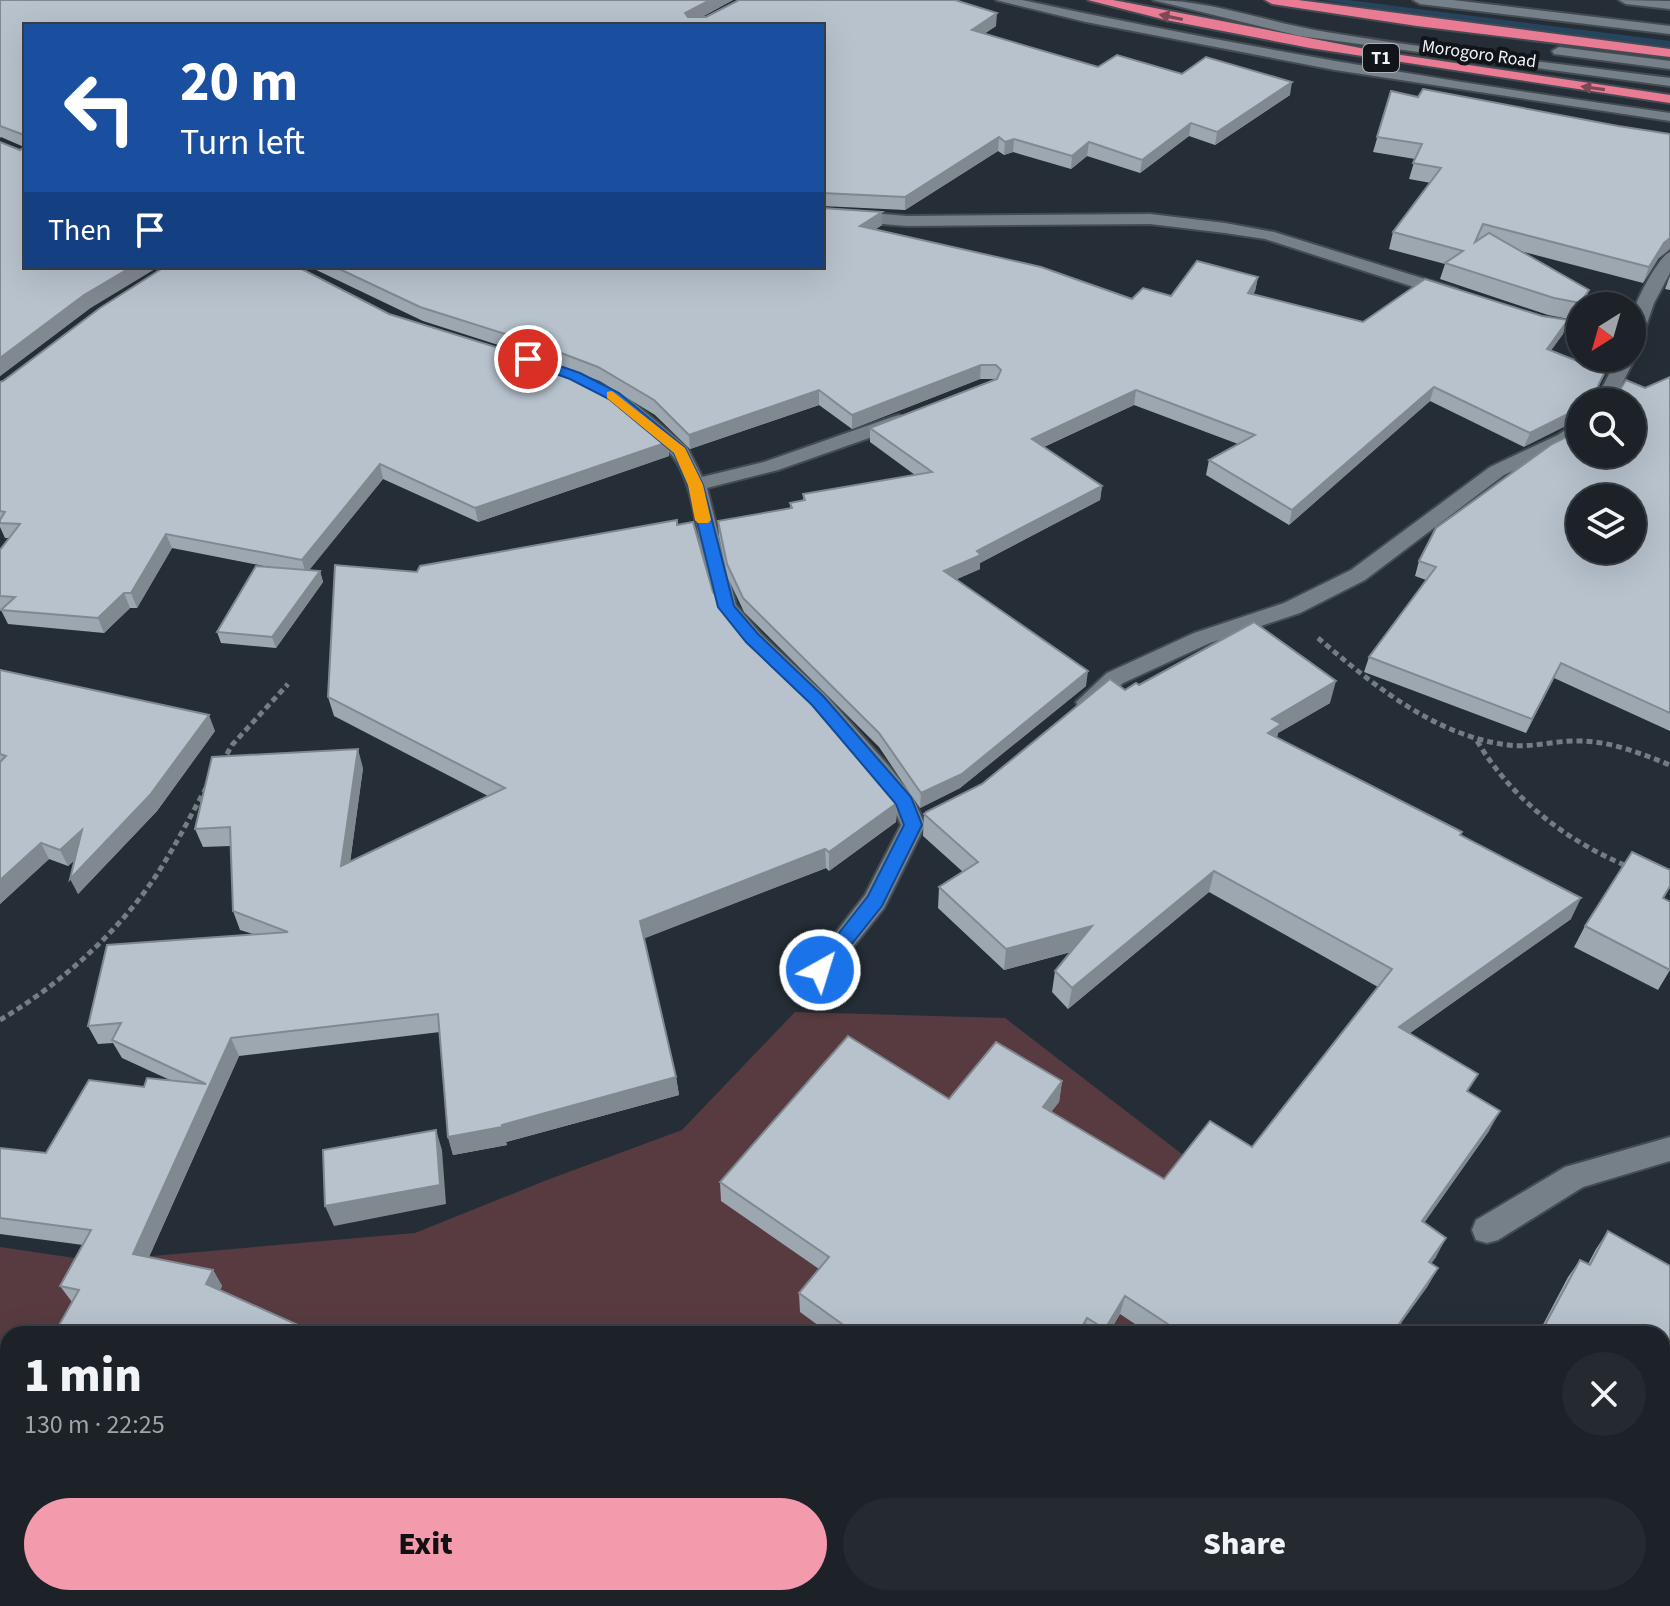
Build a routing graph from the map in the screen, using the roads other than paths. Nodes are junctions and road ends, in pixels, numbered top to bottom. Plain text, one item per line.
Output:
1 (1003, 0) edge
2 (1095, 0) edge
3 (1160, 0) edge
4 (1204, 0) edge
5 (1272, 0) edge
6 (1420, 0) edge
7 (1626, 0) edge
8 (1649, 1) edge
9 (1670, 5) edge
10 (1670, 30) edge
11 (1670, 53) edge
12 (1670, 65) edge
13 (1670, 82) edge
14 (1670, 99) edge
15 (1670, 117) edge
16 (824, 214) edge
17 (1670, 257) edge
18 (1474, 301) edge
19 (1646, 301) edge
20 (1516, 314) edge
21 (1566, 327) edge
22 (552, 368) edge
23 (918, 414) edge
24 (1566, 438) edge
25 (696, 485) junction
26 (1068, 718) edge
27 (820, 970) dead end
28 (1670, 1149) edge
29 (1487, 1230) dead end

1 - 15 street
14 -> 2 highway, Morogoro Road / T1
3 - 13 street, Morogoro Road
4 - 12 street, Morogoro Road
5 - 11 highway, Morogoro Road / T1
6 - 10 street
7 - 8 street
8 - 9 street
16 - 18 street
17 - 19 street
20 - 21 street
22 - 25 street
23 - 25 street
24 - 26 street
25 - 27 street
28 - 29 street

